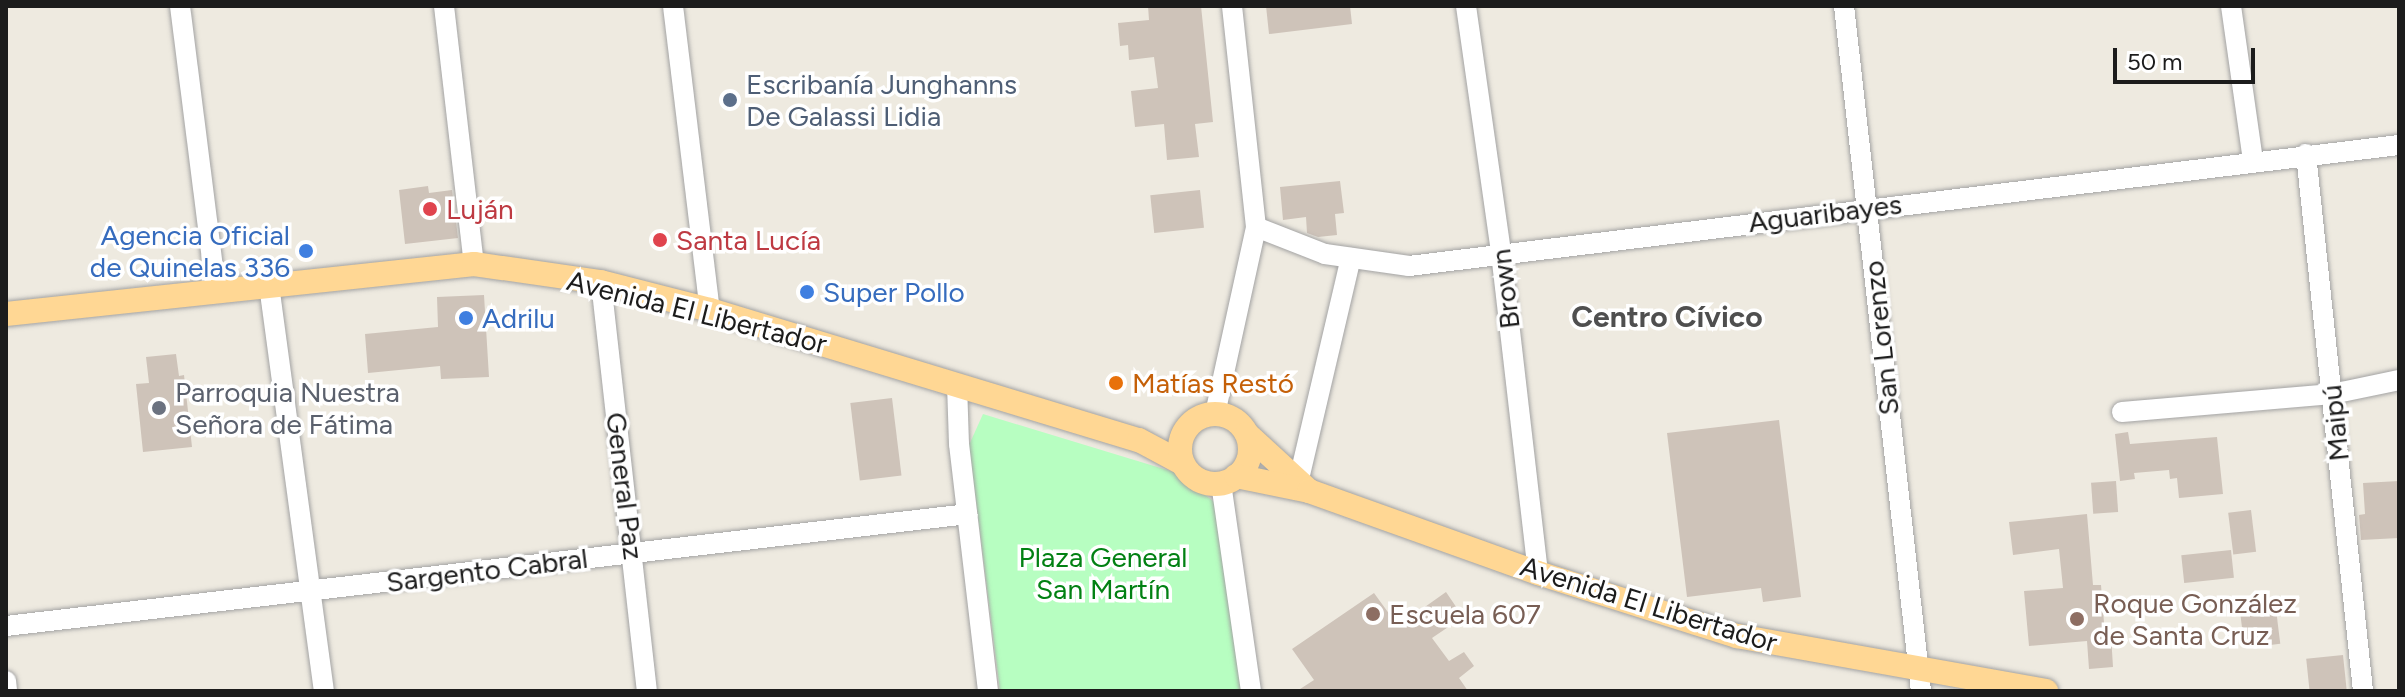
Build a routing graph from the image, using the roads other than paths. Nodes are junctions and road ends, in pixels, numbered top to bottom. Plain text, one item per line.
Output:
1 (180, 6) edge
2 (444, 6) edge
3 (673, 6) edge
4 (1232, 6) edge
5 (1466, 6) edge
6 (1844, 6) edge
7 (2231, 6) edge
8 (2399, 145) edge
9 (2306, 154) junction
10 (2253, 160) junction
11 (1867, 208) junction
12 (1256, 227) junction
13 (1501, 253) junction
14 (1351, 258) junction
15 (474, 264) junction
16 (601, 282) junction
17 (269, 285) junction
18 (216, 290) junction
19 (710, 310) junction
20 (6, 314) edge
21 (2399, 380) edge
22 (957, 384) junction
23 (2332, 394) junction
24 (2122, 412) dead end
25 (1215, 414) junction
26 (1183, 433) junction
27 (1247, 434) junction
28 (1139, 440) junction
29 (1182, 463) junction
30 (1228, 480) junction
31 (1304, 485) junction
32 (968, 514) junction
33 (634, 552) junction
34 (1538, 573) junction
35 (312, 591) junction
36 (6, 626) edge
37 (6, 681) edge
38 (1920, 681) edge
39 (7, 691) edge
40 (324, 691) edge
41 (647, 691) edge
42 (988, 691) edge
43 (1251, 691) edge
44 (2046, 691) edge
45 (2363, 691) edge

1 - 18 street
2 - 15 street
3 - 19 street
4 - 12 street
5 - 13 street, Brown
6 - 11 street, San Lorenzo
7 - 10 street
8 - 9 street, Aguaribayes
9 - 10 street, Aguaribayes
9 - 23 street, Maipú
10 - 11 street, Aguaribayes
11 - 13 street, Aguaribayes
11 - 38 street, San Lorenzo
12 - 14 street, Aguaribayes
12 - 25 street
13 - 14 street, Aguaribayes
13 - 34 street, Brown
14 - 31 street
15 - 16 main road, Avenida El Libertador
15 - 17 main road, Avenida El Libertador
16 - 19 main road, Avenida El Libertador
16 - 33 street, General Paz
17 - 18 main road, Avenida El Libertador
17 - 35 street
18 - 20 main road, Avenida El Libertador
19 - 22 main road, Avenida El Libertador
21 - 23 street
22 - 28 main road, Avenida El Libertador
22 - 32 street
23 - 24 street
23 - 45 street, Maipú
25 - 26 main road
25 - 27 main road
26 - 28 main road, Avenida El Libertador
26 - 29 main road
27 - 30 main road
27 - 31 main road, Avenida El Libertador
28 - 29 main road, Avenida El Libertador
29 - 30 main road
30 - 31 main road, Avenida El Libertador
30 - 43 street
31 - 34 main road, Avenida El Libertador
32 - 33 street, Sargento Cabral
32 - 42 street
33 - 35 street, Sargento Cabral
33 - 41 street, General Paz
34 - 38 main road, Avenida El Libertador
35 - 36 street, Sargento Cabral
35 - 40 street
37 - 39 street
38 - 44 main road, Avenida El Libertador

